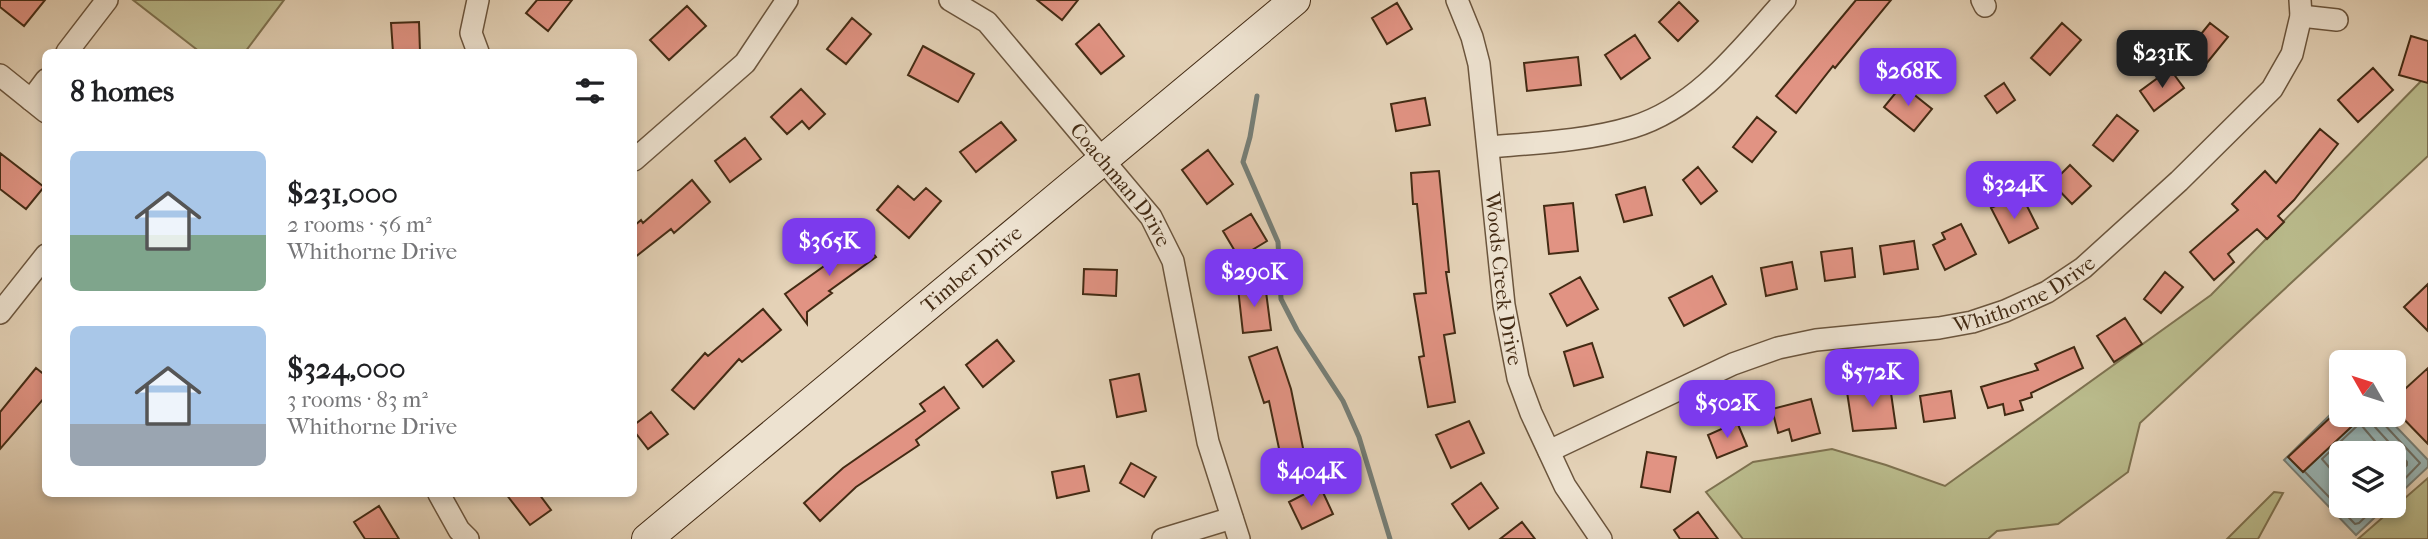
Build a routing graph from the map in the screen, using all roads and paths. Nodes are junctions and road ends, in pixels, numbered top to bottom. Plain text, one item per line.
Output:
1 (107, 0) edge
2 (478, 0) edge
3 (787, 0) edge
4 (950, 0) edge
5 (1295, 0) edge
6 (1457, 0) edge
7 (1785, 0) edge
8 (2301, 8) edge
9 (2337, 20) dead end
10 (69, 49) edge
11 (477, 49) edge
12 (0, 75) edge
13 (38, 106) edge
14 (1489, 147) junction
15 (637, 157) edge
16 (1103, 161) junction
17 (42, 260) edge
18 (0, 313) edge
19 (1549, 451) junction
20 (441, 497) edge
21 (1232, 518) junction
22 (653, 537) edge
23 (467, 539) edge
24 (1164, 539) edge
25 (1239, 539) edge
26 (1601, 539) edge

1 - 10 street
2 - 11 street
3 - 15 street
4 - 16 street, Coachman Drive
5 - 16 main road, Timber Drive
6 - 14 street, Woods Creek Drive
7 - 14 street
8 - 9 street
8 - 19 street, Whithorne Drive
12 - 13 street
14 - 19 street, Woods Creek Drive
16 - 21 street, Coachman Drive
16 - 22 main road, Timber Drive
17 - 18 street
19 - 26 street, Woods Creek Drive
20 - 23 street
21 - 24 street
21 - 25 street, Coachman Drive

